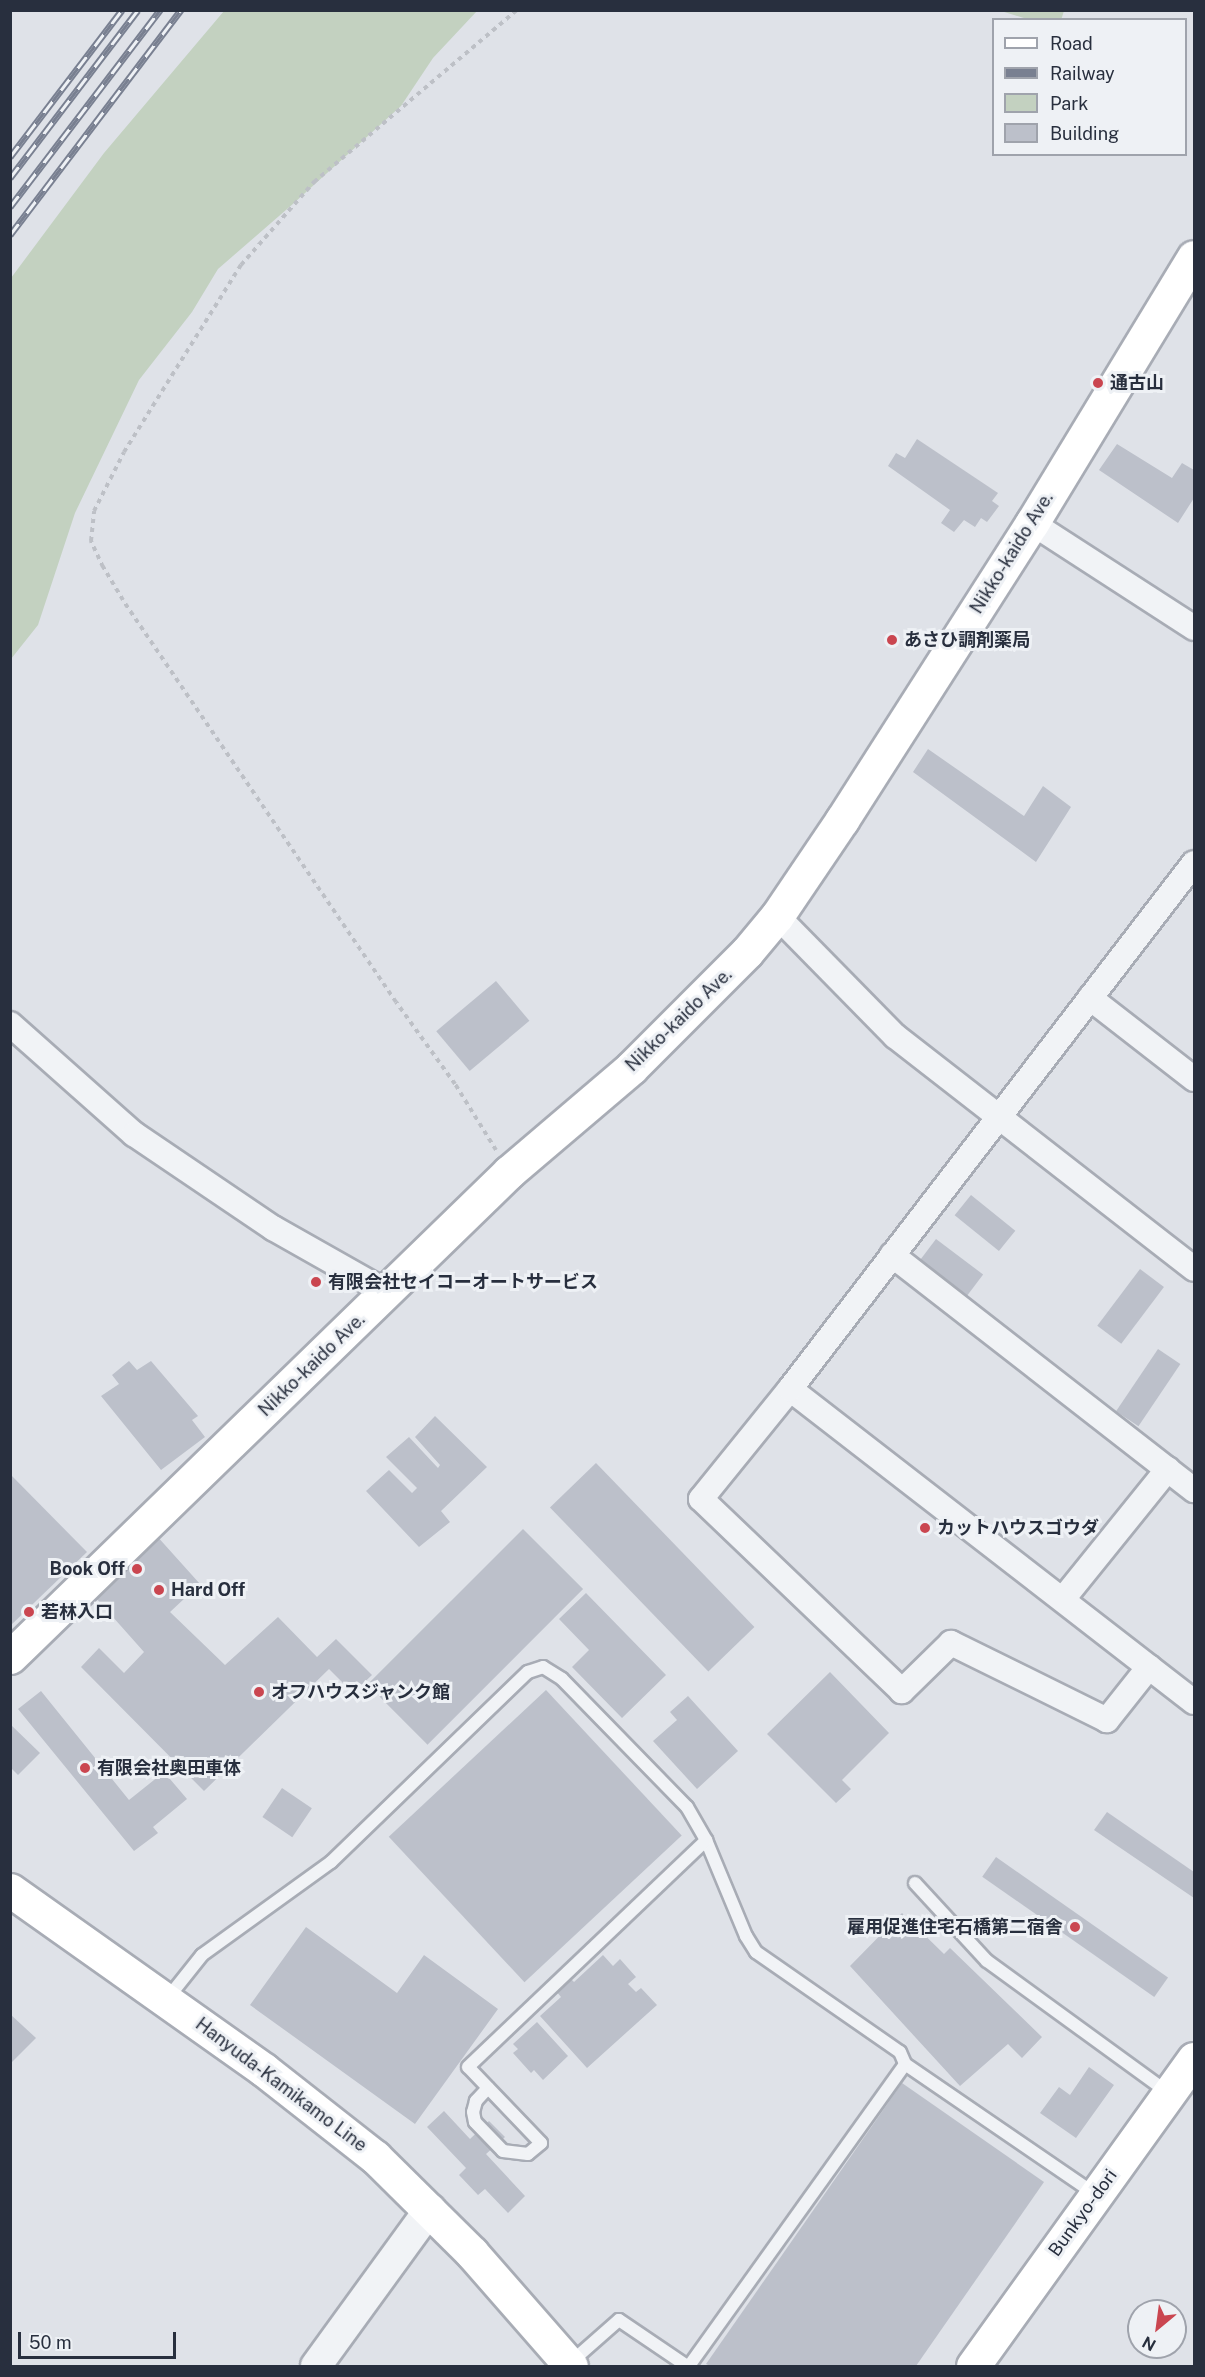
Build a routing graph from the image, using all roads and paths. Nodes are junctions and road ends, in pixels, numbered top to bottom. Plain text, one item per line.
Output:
1 (517, 10) edge
2 (1193, 263) edge
3 (1032, 523) junction
4 (1194, 628) edge
5 (1194, 862) edge
6 (1186, 891) edge
7 (777, 916) junction
8 (1090, 998) junction
9 (10, 1024) edge
10 (1194, 1079) edge
11 (999, 1118) junction
12 (509, 1172) junction
13 (892, 1254) junction
14 (1194, 1269) edge
15 (386, 1292) junction
16 (790, 1389) junction
17 (1168, 1469) junction
18 (1194, 1490) edge
19 (1063, 1599) junction
20 (10, 1657) edge
21 (1149, 1667) junction
22 (1194, 1702) edge
23 (706, 1840) junction
24 (915, 1883) dead end
25 (10, 1890) edge
26 (166, 2000) junction
27 (1194, 2059) edge
28 (905, 2064) junction
29 (488, 2088) junction
30 (1169, 2094) junction
31 (1095, 2195) junction
32 (430, 2209) junction
33 (570, 2365) edge
34 (316, 2367) edge
35 (688, 2367) edge
36 (973, 2367) edge

1 - 12 path
2 - 3 main road, Nikko-kaido Ave.
3 - 4 street
3 - 7 main road, Nikko-kaido Ave.
5 - 6 street
6 - 8 street
7 - 11 street
7 - 12 main road, Nikko-kaido Ave.
8 - 10 street
8 - 11 street
9 - 15 street
11 - 13 street
11 - 14 street
12 - 15 main road, Nikko-kaido Ave.
13 - 16 street
13 - 17 street
15 - 20 main road, Nikko-kaido Ave.
16 - 19 street
16 - 21 street
17 - 18 street
17 - 19 street
19 - 21 street
21 - 22 street
23 - 26 lane
23 - 28 lane
23 - 29 lane
24 - 30 lane
25 - 26 main road, Hanyuda-Kamikamo Line
26 - 32 main road, Hanyuda-Kamikamo Line
27 - 30 main road, Bunkyo-dori
28 - 31 lane
28 - 35 lane
29 - 29 lane
30 - 31 main road, Bunkyo-dori
31 - 36 main road, Bunkyo-dori
32 - 33 main road, Hanyuda-Kamikamo Line
32 - 34 street
33 - 35 lane

